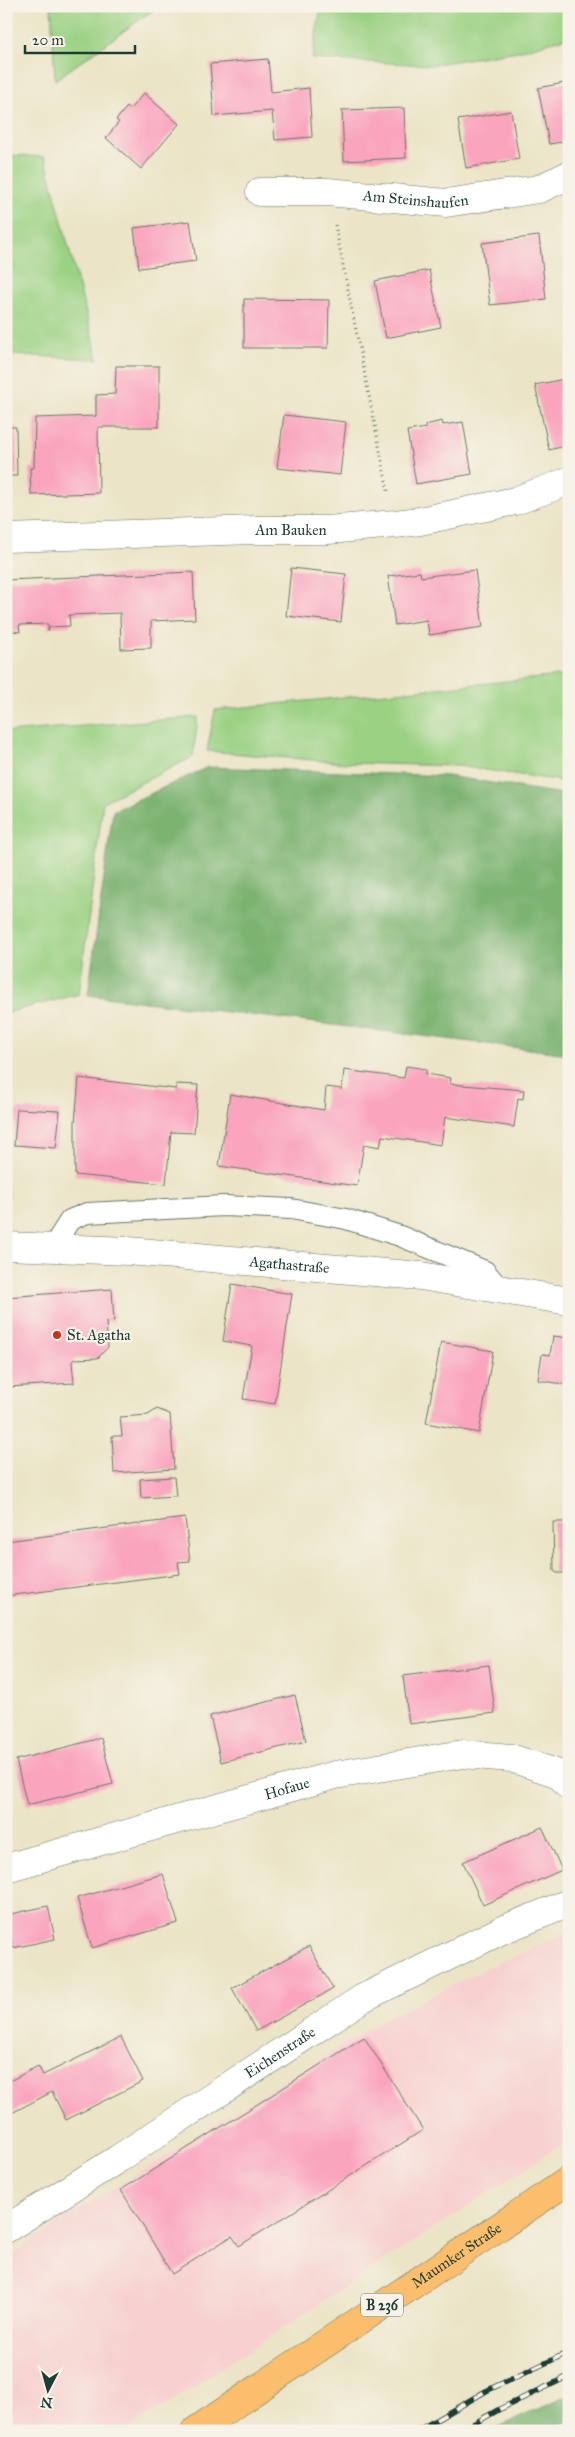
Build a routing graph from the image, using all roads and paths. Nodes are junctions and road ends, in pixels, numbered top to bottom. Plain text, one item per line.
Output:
1 (569, 175) edge
2 (260, 192) dead end
3 (328, 192) junction
4 (569, 481) edge
5 (395, 524) junction
6 (6, 538) edge
7 (6, 1246) edge
8 (52, 1248) junction
9 (500, 1290) junction
10 (569, 1301) edge
11 (569, 1786) edge
12 (6, 1868) edge
13 (569, 1903) edge
14 (569, 2180) edge
15 (6, 2229) edge
16 (195, 2431) edge

1 - 3 street, Am Steinshaufen
2 - 3 street, Am Steinshaufen
3 - 5 path
4 - 5 street, Am Bauken
5 - 6 street, Am Bauken
7 - 8 street, Agathastraße
8 - 9 street, Agathastraße
8 - 9 lane
9 - 10 street, Agathastraße
11 - 12 street, Hofaue
13 - 15 street, Eichenstraße
14 - 16 main road, Maumker Straße / B 236

